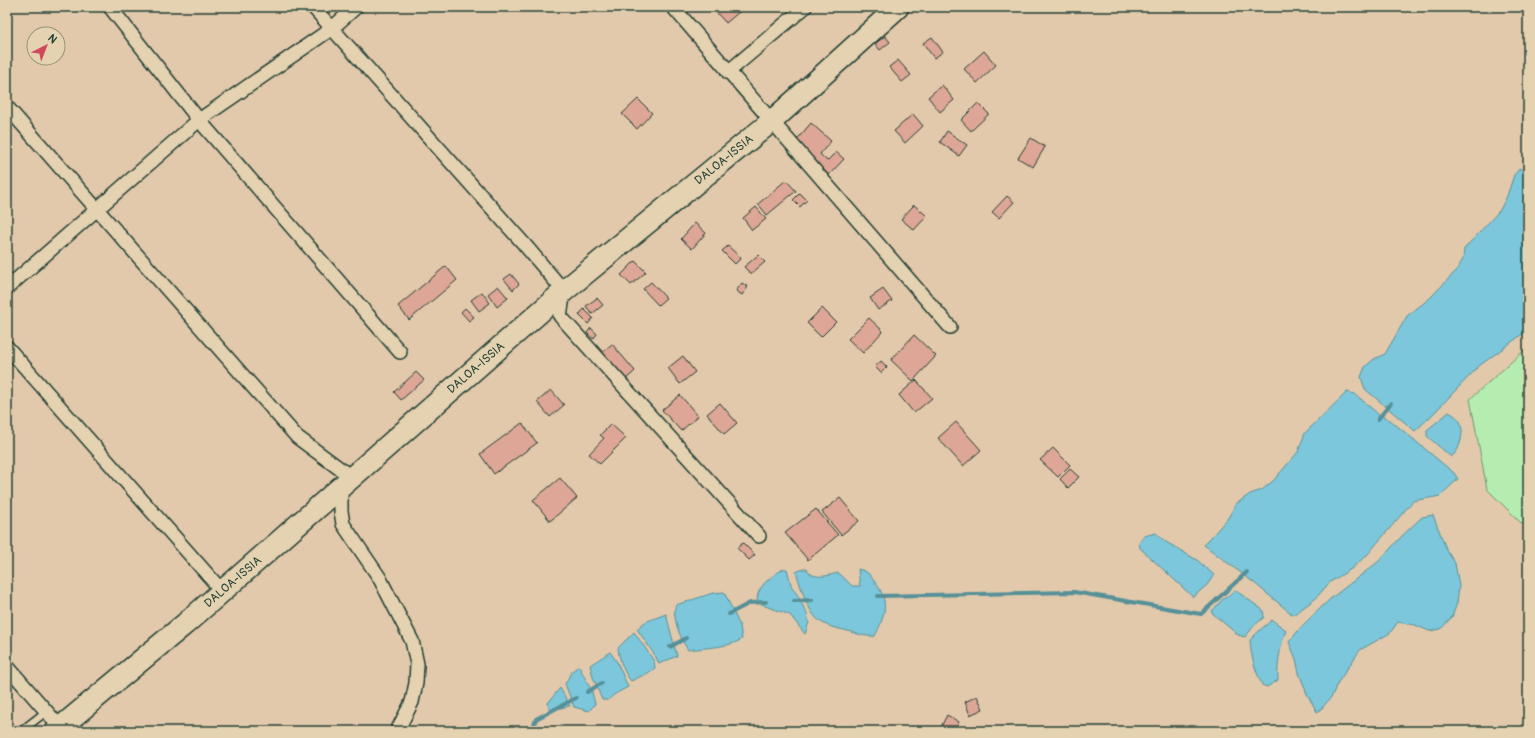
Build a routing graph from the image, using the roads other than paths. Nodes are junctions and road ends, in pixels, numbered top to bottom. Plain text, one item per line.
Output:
1 (110, 7) edge
2 (312, 7) edge
3 (356, 7) edge
4 (673, 7) edge
5 (805, 7) edge
6 (898, 7) edge
7 (331, 29) junction
8 (728, 72) junction
9 (7, 108) edge
10 (199, 120) junction
11 (772, 121) junction
12 (97, 210) junction
13 (7, 288) edge
14 (564, 291) junction
15 (950, 327) dead end
16 (7, 348) edge
17 (400, 352) dead end
18 (346, 482) junction
19 (759, 536) dead end
20 (222, 591) junction
21 (7, 666) edge
22 (46, 711) junction
23 (58, 729) edge
24 (21, 731) edge
25 (397, 731) edge

1 - 10 street
2 - 7 street
3 - 7 street
4 - 8 street
5 - 8 street
6 - 11 main road, DALOA-ISSIA
7 - 10 street
7 - 14 street
8 - 11 street
9 - 12 street
10 - 12 street
10 - 17 street
11 - 14 main road, DALOA-ISSIA
11 - 15 street
12 - 13 street
12 - 18 street
14 - 18 main road, DALOA-ISSIA
14 - 19 street
16 - 20 street
18 - 20 main road, DALOA-ISSIA
18 - 25 street
20 - 23 main road, DALOA-ISSIA
21 - 22 street
22 - 23 street
22 - 24 lane

